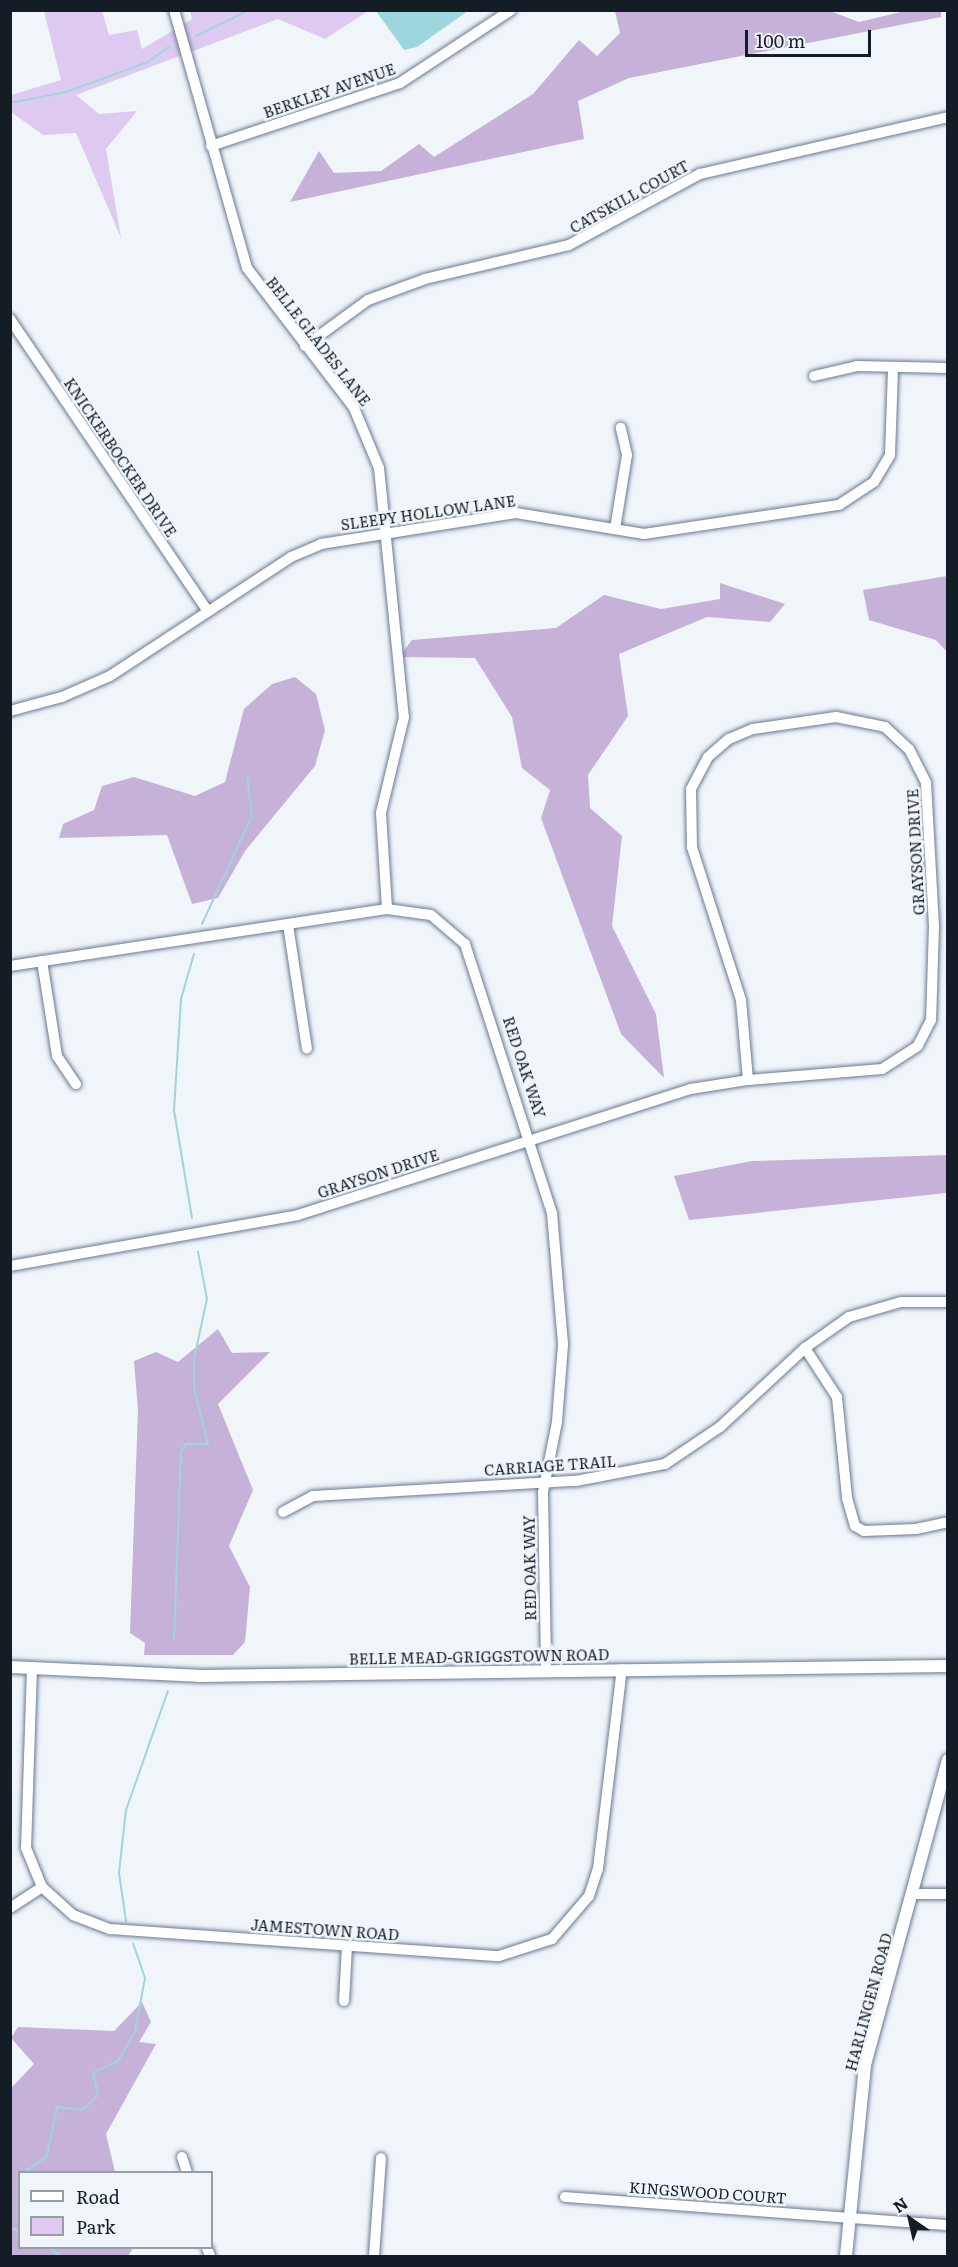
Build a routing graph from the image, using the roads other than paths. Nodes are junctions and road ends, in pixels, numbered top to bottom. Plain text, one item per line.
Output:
1 (174, 10) edge
2 (511, 10) edge
3 (948, 117) edge
4 (211, 146) junction
5 (10, 319) edge
6 (305, 346) junction
7 (948, 368) edge
8 (893, 370) junction
9 (814, 376) dead end
10 (621, 428) dead end
11 (615, 529) junction
12 (387, 532) junction
13 (208, 611) junction
14 (10, 711) edge
15 (387, 909) junction
16 (288, 925) junction
17 (42, 961) junction
18 (10, 966) edge
19 (307, 1049) dead end
20 (748, 1080) junction
21 (76, 1084) dead end
22 (532, 1140) junction
23 (10, 1266) edge
24 (948, 1302) edge
25 (805, 1348) junction
26 (544, 1481) junction
27 (283, 1512) dead end
28 (948, 1522) edge
29 (948, 1666) edge
30 (10, 1667) edge
31 (32, 1668) junction
32 (546, 1670) junction
33 (622, 1670) junction
34 (948, 1760) edge
35 (42, 1887) junction
36 (912, 1894) junction
37 (948, 1894) edge
38 (10, 1908) edge
39 (347, 1946) junction
40 (344, 2001) dead end
41 (183, 2157) dead end
42 (381, 2158) dead end
43 (187, 2171) edge
44 (565, 2197) dead end
45 (850, 2216) junction
46 (948, 2225) edge
47 (374, 2256) edge
48 (846, 2256) edge

1 - 4 street, BELLE GLADES LANE
2 - 4 street, BERKLEY AVENUE
3 - 6 street, CATSKILL COURT
4 - 6 street, BELLE GLADES LANE
5 - 13 street, KNICKERBOCKER DRIVE
6 - 12 street, BELLE GLADES LANE
7 - 8 street
8 - 9 street
8 - 11 street, SLEEPY HOLLOW LANE
10 - 11 street
11 - 12 street, SLEEPY HOLLOW LANE
12 - 13 street, SLEEPY HOLLOW LANE
12 - 15 street, BELLE GLADES LANE
13 - 14 street, SLEEPY HOLLOW LANE
15 - 16 street, RED OAK WAY
15 - 22 street, RED OAK WAY
16 - 17 street, RED OAK WAY
16 - 19 street
17 - 18 street, RED OAK WAY
17 - 21 street
20 - 20 street, GRAYSON DRIVE
20 - 22 street, GRAYSON DRIVE
22 - 23 street, GRAYSON DRIVE
22 - 26 street, RED OAK WAY
24 - 25 street, CARRIAGE TRAIL
25 - 26 street, CARRIAGE TRAIL
25 - 28 street
26 - 27 street, CARRIAGE TRAIL
26 - 32 street, RED OAK WAY
29 - 33 street, BELLE MEAD-GRIGGSTOWN ROAD
30 - 31 street, BELLE MEAD-GRIGGSTOWN ROAD
31 - 32 street, BELLE MEAD-GRIGGSTOWN ROAD
31 - 35 street, JAMESTOWN ROAD
32 - 33 street, BELLE MEAD-GRIGGSTOWN ROAD
33 - 39 street, JAMESTOWN ROAD
34 - 36 street, HARLINGEN ROAD
35 - 38 street
35 - 39 street, JAMESTOWN ROAD
36 - 37 street
36 - 45 street, HARLINGEN ROAD
39 - 40 street
41 - 43 street
42 - 47 street
44 - 45 street, KINGSWOOD COURT
45 - 46 street, KINGSWOOD COURT
45 - 48 street, HARLINGEN ROAD

